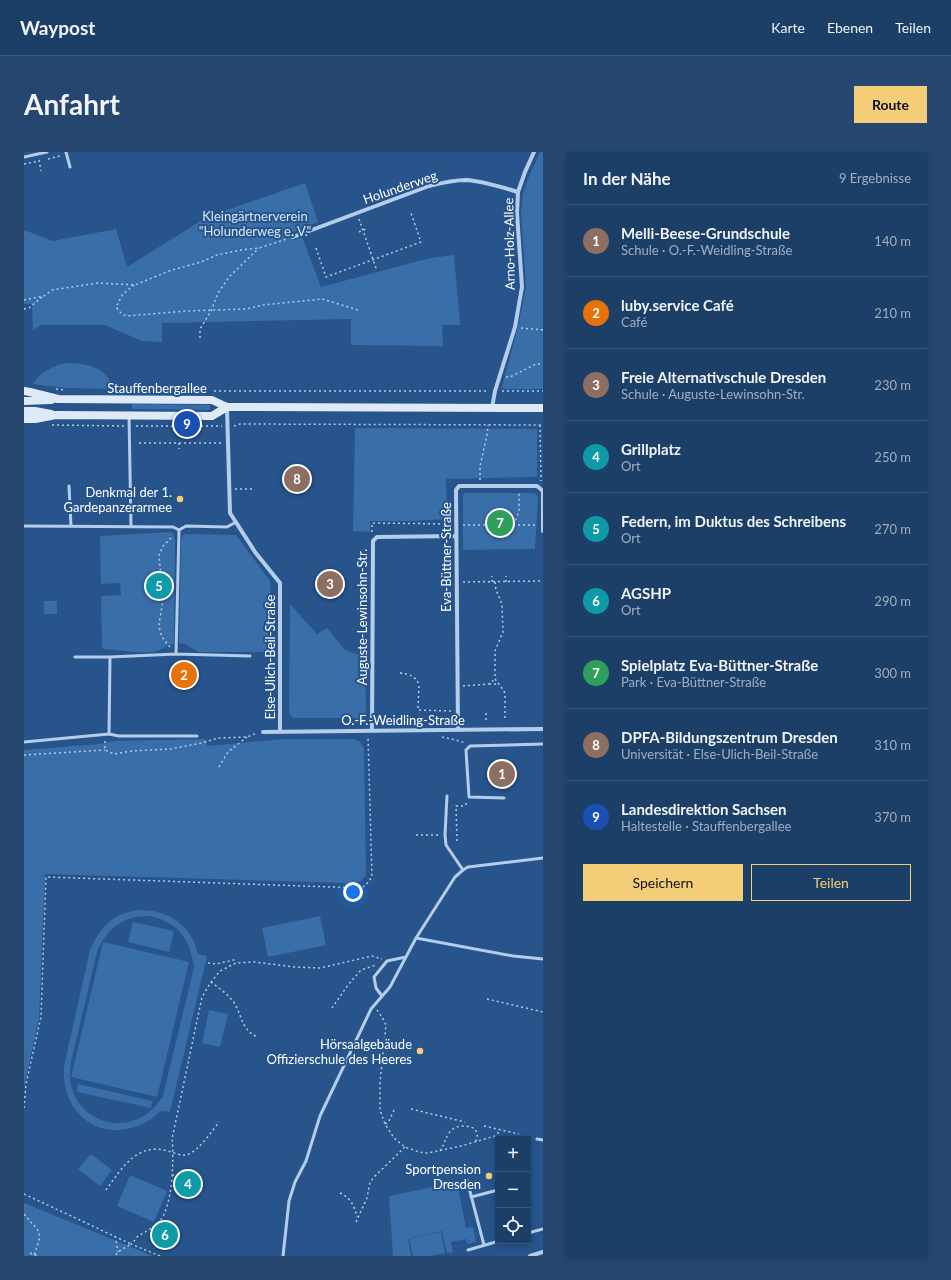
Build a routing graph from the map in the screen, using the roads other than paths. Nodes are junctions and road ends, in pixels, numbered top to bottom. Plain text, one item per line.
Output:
1 (47, 152) edge
2 (66, 152) edge
3 (534, 152) edge
4 (24, 157) edge
5 (70, 167) dead end
6 (518, 192) junction
7 (293, 237) road end
8 (24, 392) edge
9 (58, 399) junction
10 (24, 401) edge
11 (227, 407) junction
12 (492, 408) junction
13 (543, 408) edge
14 (24, 411) edge
15 (56, 415) junction
16 (129, 416) junction
17 (24, 419) edge
18 (69, 486) dead end
19 (543, 491) edge
20 (236, 522) junction
21 (543, 524) edge
22 (24, 526) edge
23 (71, 526) junction
24 (131, 526) junction
25 (179, 530) junction
26 (543, 531) edge
27 (456, 536) junction
28 (176, 654) junction
29 (250, 656) dead end
30 (75, 657) dead end
31 (110, 657) junction
32 (543, 729) edge
33 (458, 730) junction
34 (280, 731) junction
35 (370, 731) junction
36 (263, 732) road end
37 (110, 734) junction
38 (197, 736) dead end
39 (24, 742) edge
40 (543, 744) edge
41 (447, 796) dead end
42 (504, 798) dead end
43 (543, 858) edge
44 (463, 870) junction
45 (416, 938) junction
46 (406, 957) junction
47 (543, 959) edge
48 (382, 996) junction
49 (537, 1139) dead end
50 (543, 1140) edge
51 (467, 1180) dead end
52 (495, 1191) edge
53 (471, 1197) junction
54 (543, 1229) edge
55 (531, 1232) edge
56 (495, 1242) edge
57 (484, 1245) junction
58 (468, 1250) dead end
59 (543, 1252) edge
60 (283, 1256) edge
61 (530, 1256) edge

1 - 4 lane
2 - 5 lane
3 - 6 street, Arno-Holz-Allee
6 - 7 street, Holunderweg
6 - 12 street, Arno-Holz-Allee
8 - 9 main road, Stauffenbergallee
9 - 10 main road
9 - 11 main road, Stauffenbergallee
11 - 12 main road
11 - 16 main road
11 - 20 street, Else-Ulich-Beil-Straße
12 - 13 main road
14 - 15 main road
15 - 16 main road
15 - 17 main road
16 - 24 lane
18 - 23 lane
19 - 21 street
19 - 27 street, Eva-Büttner-Straße
20 - 25 lane
20 - 34 street, Else-Ulich-Beil-Straße
21 - 26 street
22 - 23 lane
23 - 24 lane
24 - 25 lane
25 - 28 lane
27 - 33 street, Eva-Büttner-Straße
27 - 35 street, Auguste-Lewinsohn-Str.
28 - 29 lane
28 - 31 lane
30 - 31 lane
31 - 37 lane
32 - 33 street, O.-F.-Weidling-Straße
33 - 35 street, O.-F.-Weidling-Straße
34 - 35 street, O.-F.-Weidling-Straße
34 - 36 street, O.-F.-Weidling-Straße
37 - 38 lane
37 - 39 lane
40 - 42 lane
41 - 44 lane
43 - 44 lane
44 - 45 lane
45 - 46 lane
45 - 47 lane
46 - 48 lane
46 - 48 lane
48 - 60 lane
49 - 50 lane
51 - 53 lane
52 - 53 lane
53 - 57 lane
54 - 55 lane
56 - 57 lane
57 - 58 lane
59 - 61 street

